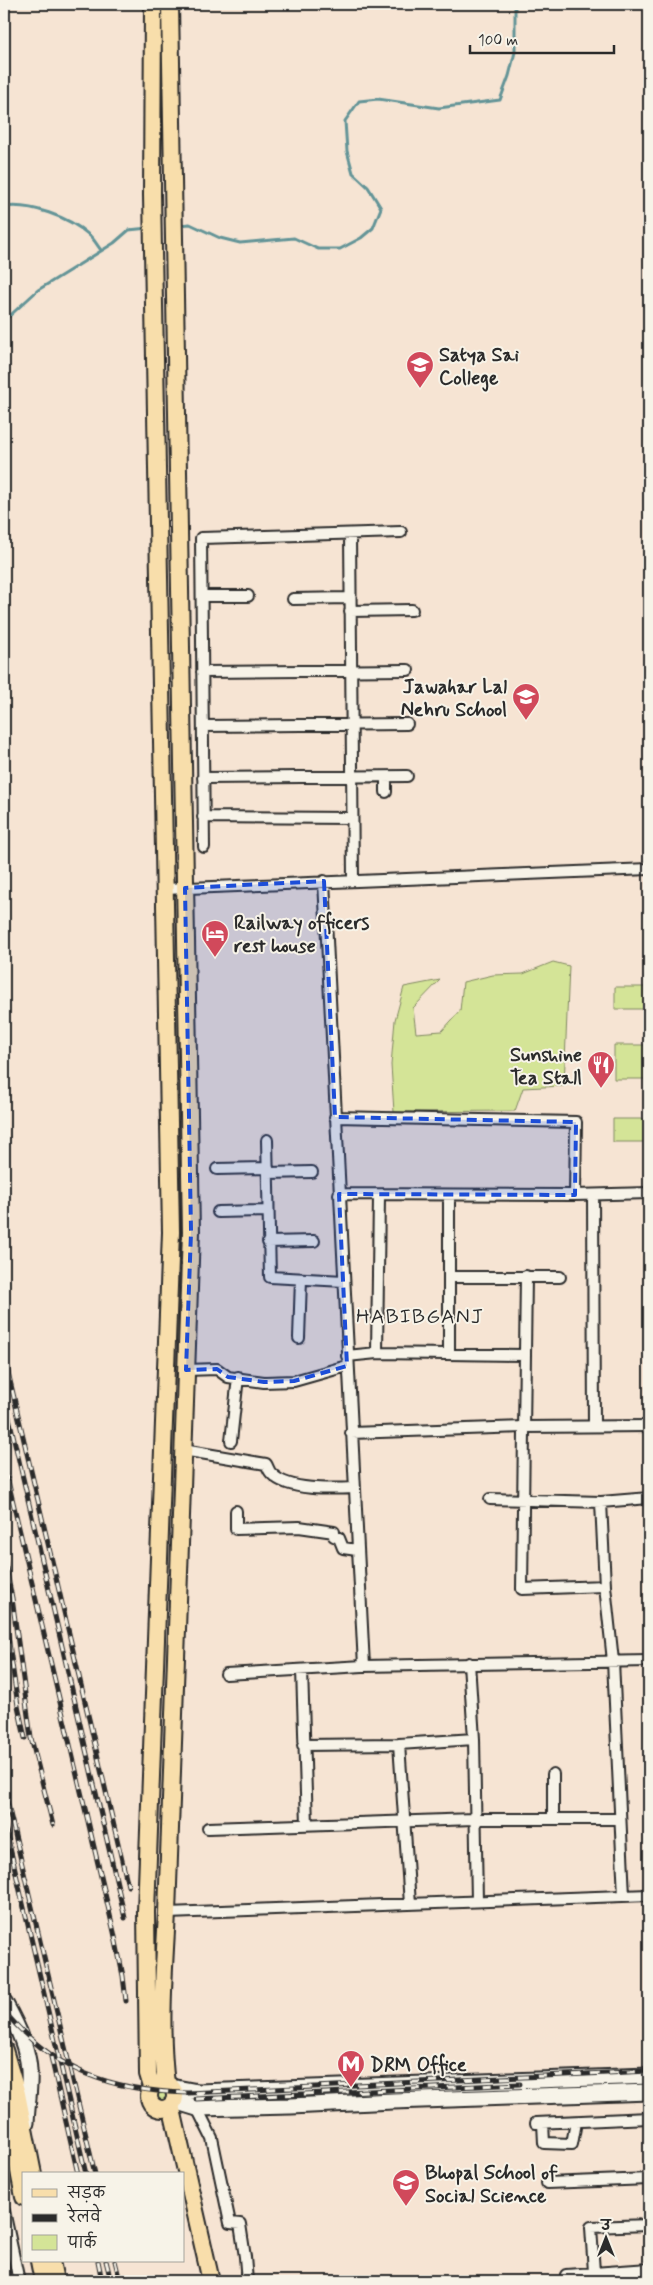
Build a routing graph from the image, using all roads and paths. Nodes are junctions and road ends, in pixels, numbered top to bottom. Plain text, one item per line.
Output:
1 (153, 4) edge
2 (170, 4) edge
3 (401, 532) dead end
4 (350, 534) junction
5 (202, 596) junction
6 (248, 596) dead end
7 (349, 598) junction
8 (293, 599) dead end
9 (412, 610) dead end
10 (350, 611) junction
11 (350, 670) junction
12 (408, 670) dead end
13 (202, 672) junction
14 (351, 724) junction
15 (407, 724) dead end
16 (203, 726) junction
17 (407, 776) dead end
18 (386, 777) junction
19 (203, 778) junction
20 (351, 778) junction
21 (386, 792) dead end
22 (203, 817) junction
23 (352, 818) junction
24 (204, 847) dead end
25 (649, 869) edge
26 (353, 880) junction
27 (324, 881) junction
28 (185, 888) junction
29 (164, 889) junction
30 (335, 1117) junction
31 (268, 1140) dead end
32 (217, 1169) dead end
33 (268, 1170) junction
34 (312, 1172) dead end
35 (649, 1193) edge
36 (339, 1194) junction
37 (449, 1195) junction
38 (575, 1195) junction
39 (593, 1195) junction
40 (379, 1196) junction
41 (268, 1211) junction
42 (218, 1212) dead end
43 (314, 1241) dead end
44 (268, 1242) junction
45 (526, 1276) junction
46 (449, 1277) junction
47 (560, 1277) dead end
48 (301, 1279) junction
49 (344, 1281) junction
50 (299, 1338) dead end
51 (377, 1353) junction
52 (449, 1354) junction
53 (526, 1354) junction
54 (347, 1361) junction
55 (186, 1370) junction
56 (238, 1377) junction
57 (594, 1426) junction
58 (649, 1426) edge
59 (524, 1427) junction
60 (351, 1434) junction
61 (231, 1441) dead end
62 (182, 1450) junction
63 (355, 1488) junction
64 (649, 1498) edge
65 (490, 1499) dead end
66 (524, 1500) junction
67 (601, 1502) junction
68 (236, 1510) dead end
69 (357, 1550) junction
70 (605, 1586) junction
71 (613, 1661) junction
72 (649, 1661) edge
73 (476, 1663) junction
74 (364, 1666) junction
75 (302, 1670) junction
76 (226, 1674) dead end
77 (154, 1694) junction
78 (175, 1696) junction
79 (474, 1739) junction
80 (400, 1744) junction
81 (303, 1745) junction
82 (552, 1774) dead end
83 (474, 1819) junction
84 (553, 1819) junction
85 (620, 1819) junction
86 (405, 1821) junction
87 (307, 1824) junction
88 (208, 1828) dead end
89 (649, 1895) edge
90 (624, 1896) junction
91 (477, 1900) junction
92 (410, 1904) junction
93 (167, 1913) junction
94 (4, 2002) edge
95 (4, 2050) edge
96 (649, 2076) edge
97 (649, 2092) edge
98 (167, 2093) junction
99 (10, 2094) edge
100 (197, 2108) junction
101 (649, 2118) edge
102 (576, 2122) junction
103 (25, 2133) junction
104 (33, 2172) edge
105 (174, 2172) edge
106 (649, 2179) edge
107 (22, 2182) edge
108 (547, 2183) dead end
109 (4, 2211) edge
110 (185, 2217) edge
111 (649, 2225) edge
112 (39, 2262) edge
113 (51, 2262) edge
114 (649, 2268) edge
115 (594, 2272) junction
116 (566, 2274) dead end
117 (19, 2281) edge
118 (43, 2281) edge
119 (55, 2281) edge
120 (200, 2281) edge
121 (211, 2281) edge
122 (247, 2281) edge

1 - 29 main road
2 - 28 main road
3 - 4 street
4 - 5 street
4 - 7 street
5 - 6 street
5 - 13 street
7 - 8 street
7 - 10 street
9 - 10 street
10 - 11 street
11 - 12 street
11 - 13 street
11 - 14 street
13 - 16 street
14 - 15 street
14 - 16 street
14 - 20 street
16 - 19 street
17 - 18 street
18 - 20 street
18 - 21 street
19 - 20 street
19 - 22 street
20 - 23 street
22 - 23 street
22 - 24 street
23 - 26 street
25 - 26 street
26 - 27 street
27 - 28 street
27 - 30 street
28 - 29 street
28 - 55 main road
29 - 77 main road
30 - 36 street
30 - 38 street
31 - 33 street
32 - 33 street
33 - 34 street
33 - 41 street
35 - 39 street
36 - 40 street
36 - 49 street
37 - 38 street
37 - 40 street
37 - 46 street
38 - 39 street
39 - 57 street
40 - 51 street
41 - 42 street
41 - 44 street
43 - 44 street
44 - 48 street
45 - 46 street
45 - 47 street
45 - 53 street
46 - 52 street
48 - 49 street
48 - 50 street
49 - 54 street
51 - 52 street
51 - 54 street
52 - 53 street
53 - 59 street
54 - 56 street
54 - 60 street
55 - 56 street
55 - 62 main road
56 - 61 street
57 - 58 street
57 - 59 street
59 - 60 street
59 - 66 street
60 - 63 street
62 - 63 street
62 - 78 main road
63 - 69 street
64 - 67 street
65 - 66 street
66 - 67 street
66 - 70 street
67 - 70 street
68 - 69 street
69 - 74 street
70 - 71 street
71 - 72 street
71 - 73 street
71 - 85 street
73 - 74 street
73 - 79 street
74 - 75 street
75 - 76 street
75 - 81 street
77 - 78 main road
77 - 98 main road
78 - 93 main road
79 - 80 street
79 - 83 street
80 - 81 street
80 - 86 street
81 - 87 street
82 - 84 street
83 - 84 street
83 - 86 street
83 - 91 street
84 - 85 street
85 - 90 street
86 - 87 street
86 - 92 street
87 - 88 street
89 - 90 street
90 - 91 street
91 - 92 street
92 - 93 street
93 - 98 main road
94 - 103 main road
95 - 99 main road
96 - 98 main road
97 - 100 main road
98 - 100 main road
98 - 105 main road
98 - 121 main road
99 - 103 main road
99 - 107 main road
100 - 122 street
101 - 102 street
102 - 102 street
103 - 104 main road
106 - 108 street
109 - 117 street
110 - 120 main road
111 - 115 street
112 - 118 main road
113 - 119 main road
114 - 115 street
115 - 116 street

